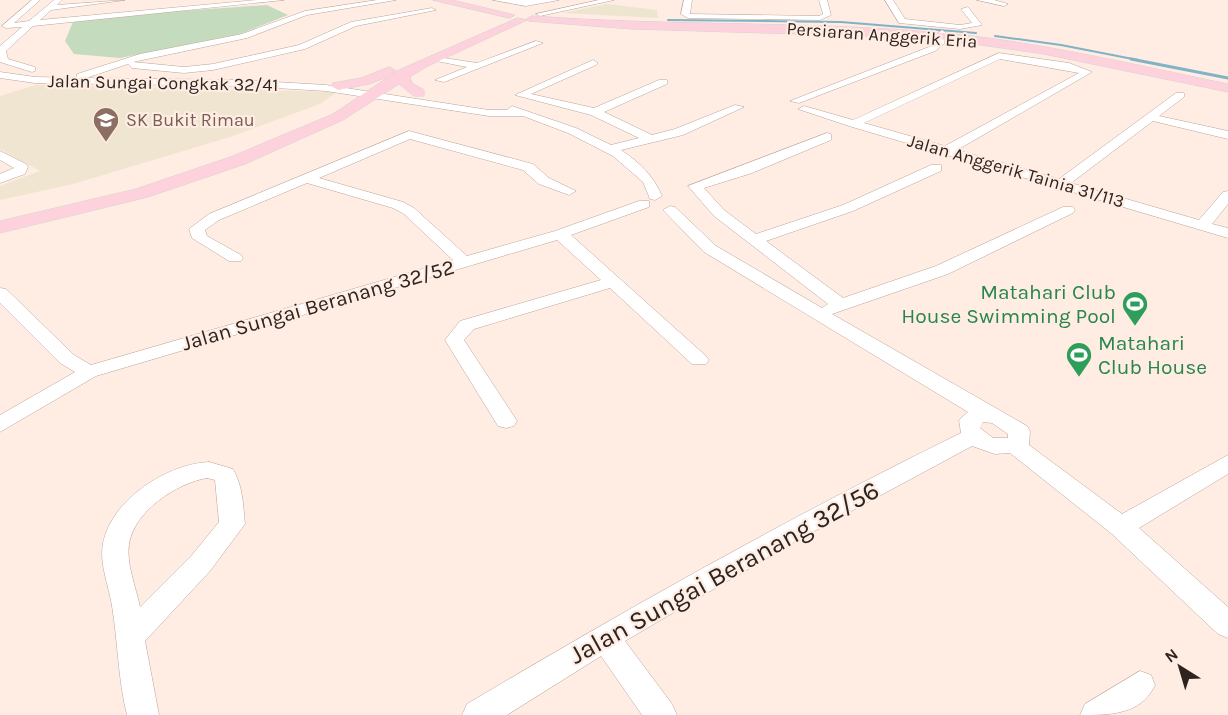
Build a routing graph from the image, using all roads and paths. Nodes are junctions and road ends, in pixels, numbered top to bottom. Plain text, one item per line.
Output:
1 (36, 0) edge
2 (58, 0) edge
3 (121, 0) edge
4 (280, 0) edge
5 (392, 0) edge
6 (438, 0) edge
7 (452, 0) edge
8 (497, 0) edge
9 (555, 0) edge
10 (590, 0) edge
11 (610, 0) edge
12 (688, 0) edge
13 (823, 0) edge
14 (889, 0) edge
15 (981, 0) edge
16 (418, 4) dead end
17 (1004, 4) dead end
18 (51, 8) junction
19 (965, 9) dead end
20 (23, 12) junction
21 (0, 14) edge
22 (525, 16) junction
23 (27, 25) junction
24 (3, 28) edge
25 (936, 39) junction
26 (539, 43) dead end
27 (434, 58) junction
28 (593, 63) dead end
29 (117, 64) junction
30 (480, 67) junction
31 (397, 72) junction
32 (86, 73) junction
33 (0, 75) edge
34 (440, 80) dead end
35 (70, 81) junction
36 (663, 82) dead end
37 (1228, 86) edge
38 (332, 88) junction
39 (372, 90) junction
40 (419, 93) junction
41 (1180, 95) dead end
42 (402, 98) junction
43 (476, 102) junction
44 (800, 105) junction
45 (784, 106) dead end
46 (345, 107) junction
47 (739, 107) dead end
48 (465, 108) junction
49 (595, 112) junction
50 (525, 113) junction
51 (1150, 117) junction
52 (852, 123) junction
53 (1228, 135) edge
54 (827, 136) dead end
55 (652, 140) junction
56 (610, 149) junction
57 (946, 151) junction
58 (0, 155) edge
59 (936, 168) dead end
60 (309, 178) junction
61 (0, 179) edge
62 (1061, 184) junction
63 (569, 190) dead end
64 (1228, 195) edge
65 (650, 200) junction
66 (1068, 210) dead end
67 (0, 214) edge
68 (1202, 225) junction
69 (0, 226) edge
70 (1228, 233) edge
71 (560, 234) junction
72 (753, 240) junction
73 (236, 258) dead end
74 (464, 262) junction
75 (613, 282) junction
76 (0, 293) edge
77 (841, 305) junction
78 (818, 315) junction
79 (699, 360) dead end
80 (89, 372) junction
81 (506, 421) dead end
82 (0, 425) edge
83 (982, 425) junction
84 (1228, 463) edge
85 (1121, 527) junction
86 (1228, 625) edge
87 (131, 636) junction
88 (605, 637) junction
89 (1140, 685) dead end
90 (143, 715) edge
91 (478, 715) edge
92 (661, 715) edge
93 (1096, 715) edge

1 - 20 street
2 - 18 street
3 - 18 street
4 - 23 street
5 - 29 street
6 - 22 main road, Persiaran Anggerik Eria
7 - 22 main road, Persiaran Anggerik Eria
8 - 9 street
10 - 22 street
11 - 22 street
12 - 13 street
14 - 19 street
15 - 17 street
16 - 29 street
18 - 23 street
20 - 21 street
20 - 24 street
22 - 25 main road, Persiaran Anggerik Eria
22 - 25 main road, Persiaran Anggerik Eria
22 - 27 main road
22 - 31 main road
23 - 24 street
23 - 32 street
25 - 37 main road, Persiaran Anggerik Eria
25 - 37 main road, Persiaran Anggerik Eria
25 - 44 street
26 - 30 street
27 - 30 street
27 - 31 main road
28 - 49 street
29 - 32 street
30 - 34 street
31 - 38 main road
31 - 39 main road
31 - 40 main road
32 - 35 street
33 - 35 street, Jalan Sungai Congkak 32/41
35 - 38 street, Jalan Sungai Congkak 32/41
36 - 49 street
38 - 39 street, Jalan Sungai Congkak 32/41
38 - 46 main road
39 - 40 street
39 - 42 street
39 - 46 main road
40 - 43 street
41 - 51 street
42 - 46 main road
42 - 48 street
43 - 48 street
43 - 50 street
44 - 45 street
44 - 52 street, Jalan Anggerik Tainia 31/113
46 - 67 main road
46 - 69 main road
47 - 55 street
48 - 50 street
49 - 55 street
50 - 56 street
51 - 53 street
51 - 62 street
52 - 57 street, Jalan Anggerik Tainia 31/113
52 - 57 street
54 - 72 street
55 - 56 street
56 - 65 street
57 - 62 street, Jalan Anggerik Tainia 31/113
58 - 61 street
59 - 72 street
60 - 63 street
60 - 73 street
60 - 74 street
62 - 68 street, Jalan Anggerik Tainia 31/113
64 - 68 street
65 - 71 street, Jalan Sungai Beranang 32/52
65 - 78 street
66 - 77 street
68 - 70 street, Jalan Anggerik Tainia 31/113
71 - 74 street, Jalan Sungai Beranang 32/52
71 - 75 street
72 - 77 street
74 - 80 street, Jalan Sungai Beranang 32/52
75 - 79 street
75 - 81 street
76 - 80 street
77 - 78 street
78 - 83 street
80 - 82 street, Jalan Sungai Beranang 32/52
83 - 85 street
83 - 88 street, Jalan Sungai Beranang 32/56
84 - 85 street
85 - 86 street
87 - 87 street
87 - 90 street
88 - 91 street, Jalan Sungai Beranang 32/56
88 - 92 street
89 - 93 street

